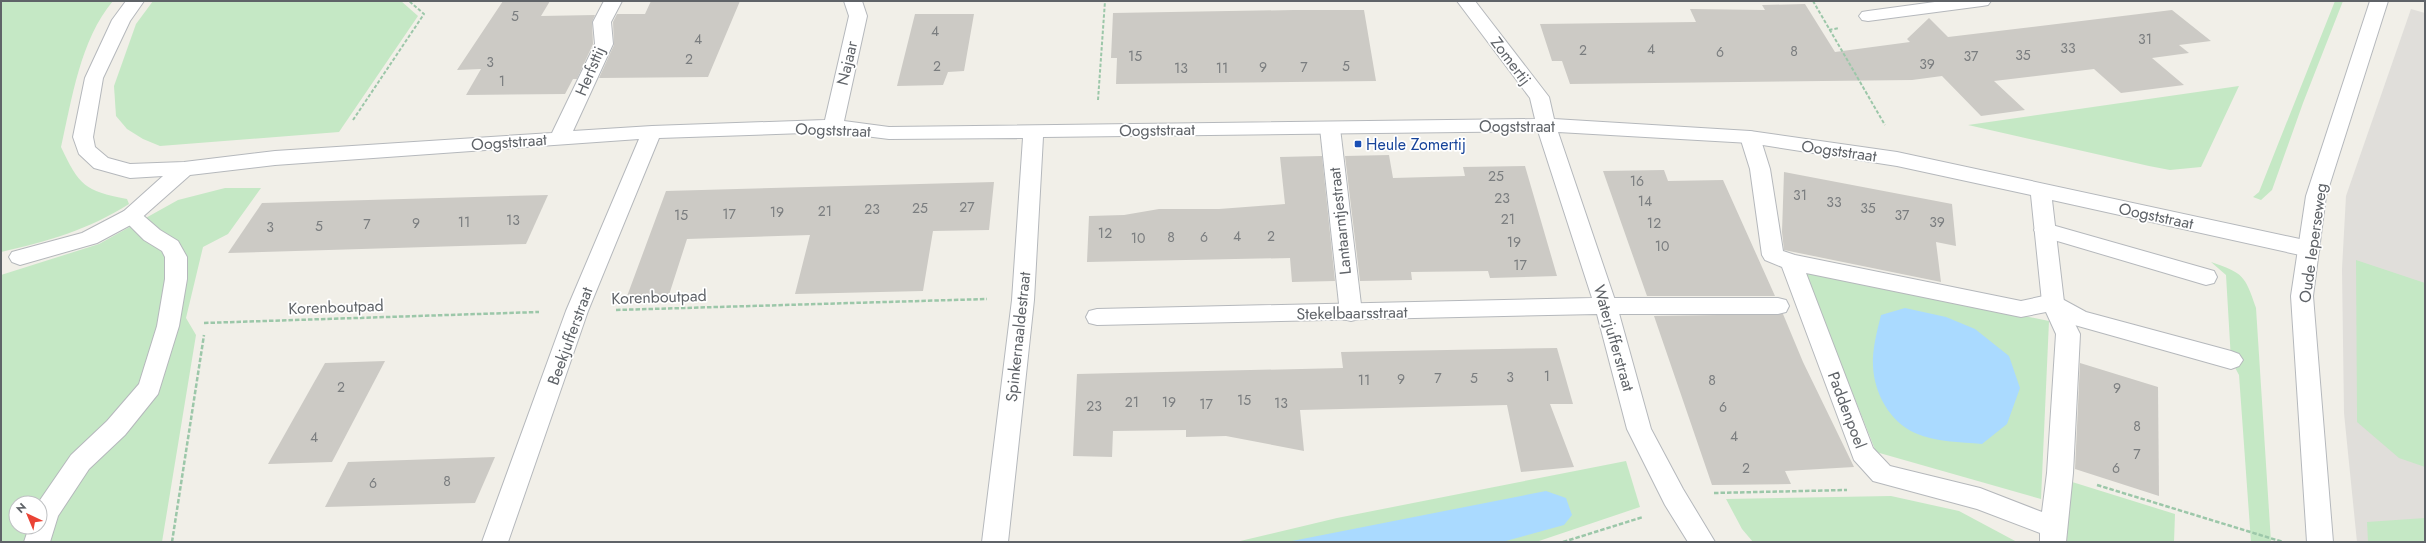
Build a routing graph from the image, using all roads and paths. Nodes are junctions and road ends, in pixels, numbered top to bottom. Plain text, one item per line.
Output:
1 (135, 1) edge
2 (409, 1) edge
3 (613, 1) edge
4 (853, 1) edge
5 (1105, 1) edge
6 (1466, 1) edge
7 (1812, 1) edge
8 (1982, 1) edge
9 (2379, 1) edge
10 (1868, 16) dead end
11 (1546, 125) junction
12 (833, 126) junction
13 (1330, 128) junction
14 (1096, 130) junction
15 (1033, 131) junction
16 (652, 132) junction
17 (1750, 137) junction
18 (559, 139) junction
19 (331, 154) junction
20 (1897, 159) junction
21 (184, 169) junction
22 (2041, 191) junction
23 (132, 216) junction
24 (2045, 230) junction
25 (2309, 249) junction
26 (20, 258) dead end
27 (1791, 262) junction
28 (2206, 277) dead end
29 (1023, 300) junction
30 (2054, 302) junction
31 (1606, 306) junction
32 (1778, 306) dead end
33 (577, 311) junction
34 (1351, 313) junction
35 (1097, 317) dead end
36 (206, 323) junction
37 (168, 326) junction
38 (2232, 360) dead end
39 (2060, 473) junction
40 (1882, 474) junction
41 (1674, 497) junction
42 (2053, 534) edge
43 (37, 542) edge
44 (172, 542) edge
45 (495, 542) edge
46 (995, 542) edge
47 (1563, 542) edge
48 (1702, 542) edge
49 (2284, 542) edge
50 (2320, 542) edge

1 - 21 street, Oogststraat
2 - 19 path
3 - 18 street, Herfsttij
4 - 12 street, Najaar
5 - 14 path
6 - 11 street, Zomertij
7 - 20 path
8 - 10 street
9 - 25 street, Oude Ieperseweg
11 - 13 street, Oogststraat
11 - 17 street, Oogststraat
11 - 31 street, Waterjufferstraat
12 - 15 street, Oogststraat
12 - 16 street, Oogststraat
13 - 14 street, Oogststraat
13 - 34 street, Lantaarntjestraat
14 - 15 street, Oogststraat
15 - 29 street, Spinkernaaldestraat
16 - 18 street, Oogststraat
16 - 33 street, Beekjufferstraat
17 - 20 street, Oogststraat
17 - 27 street
18 - 19 street, Oogststraat
19 - 21 street, Oogststraat
20 - 22 street, Oogststraat
21 - 23 street
22 - 24 street
22 - 25 street, Oogststraat
23 - 26 street
23 - 37 street
24 - 28 street
24 - 30 street
25 - 50 street, Oude Ieperseweg
27 - 30 street
27 - 40 street, Paddenpoel
29 - 33 path, Korenboutpad
29 - 46 street, Spinkernaaldestraat
30 - 38 street
30 - 39 street
31 - 32 street, Stekelbaarsstraat
31 - 34 street, Stekelbaarsstraat
31 - 41 street, Waterjufferstraat
33 - 36 path, Korenboutpad
33 - 45 street, Beekjufferstraat
34 - 35 street, Stekelbaarsstraat
36 - 37 path, Korenboutpad
36 - 44 path
37 - 43 street
39 - 42 street
39 - 49 path
40 - 41 path
40 - 42 street
41 - 47 path
41 - 48 street, Waterjufferstraat

